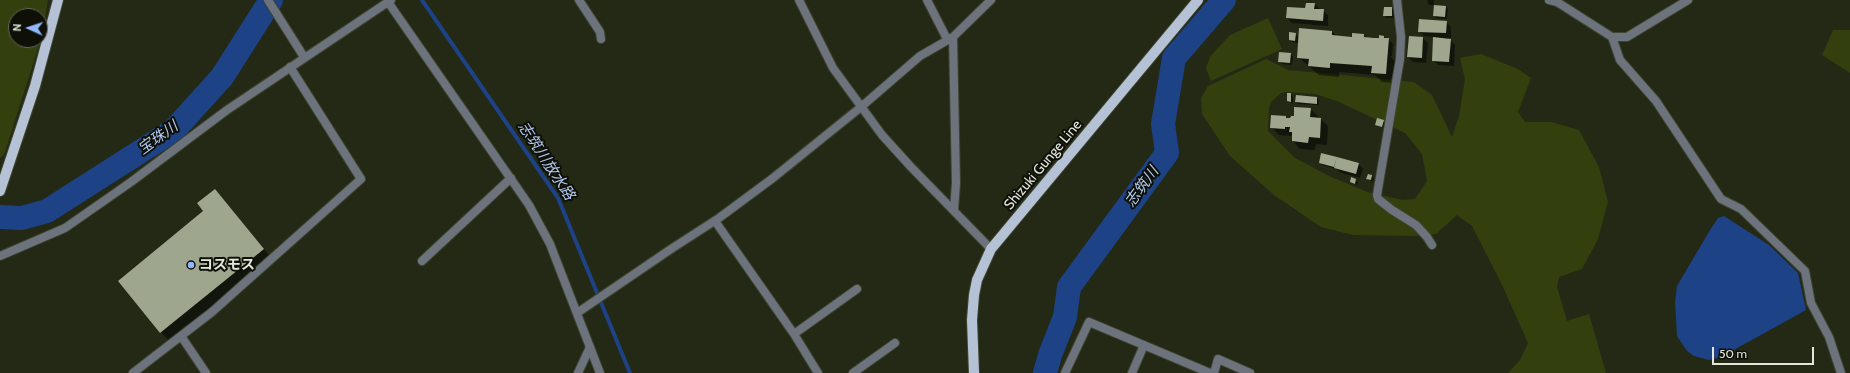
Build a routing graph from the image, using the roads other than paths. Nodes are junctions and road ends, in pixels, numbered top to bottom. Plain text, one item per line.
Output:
1 (58, 0) edge
2 (268, 0) edge
3 (579, 0) edge
4 (799, 0) edge
5 (928, 0) edge
6 (991, 0) edge
7 (1198, 0) edge
8 (1397, 0) edge
9 (1549, 0) edge
10 (1688, 0) edge
11 (390, 1) edge
12 (1612, 37) junction
13 (950, 38) junction
14 (601, 39) dead end
15 (304, 57) junction
16 (290, 67) junction
17 (861, 107) junction
18 (2, 175) edge
19 (510, 178) junction
20 (0, 191) edge
21 (954, 210) junction
22 (715, 221) junction
23 (1432, 246) dead end
24 (991, 249) junction
25 (0, 256) edge
26 (422, 261) dead end
27 (857, 289) dead end
28 (577, 313) junction
29 (794, 334) junction
30 (181, 336) junction
31 (895, 344) dead end
32 (1144, 345) junction
33 (590, 346) junction
34 (133, 373) edge
35 (206, 373) edge
36 (578, 373) edge
37 (600, 373) edge
38 (818, 373) edge
39 (853, 373) edge
40 (974, 373) edge
41 (1065, 373) edge
42 (1132, 373) edge
43 (1210, 373) edge
44 (1214, 373) edge
45 (1250, 373) edge
46 (1841, 373) edge

1 - 18 main road
2 - 15 street
3 - 14 street
4 - 17 street
5 - 13 street
6 - 13 street
7 - 24 main road, Shizuki Gunge Line
8 - 23 street
9 - 12 street
10 - 12 street
11 - 15 street
11 - 19 street
12 - 46 street
13 - 17 street
13 - 21 street
15 - 16 street
16 - 25 street
16 - 30 street
17 - 21 street
17 - 22 street
18 - 20 main road
19 - 26 street
19 - 28 street
21 - 24 street
22 - 28 street
22 - 29 street
24 - 40 main road, Shizuki Gunge Line
27 - 29 street
28 - 33 street
29 - 38 street
30 - 34 street
30 - 35 street
31 - 39 street
32 - 41 street
32 - 42 street
32 - 43 street
33 - 36 street
33 - 37 street
44 - 45 street

